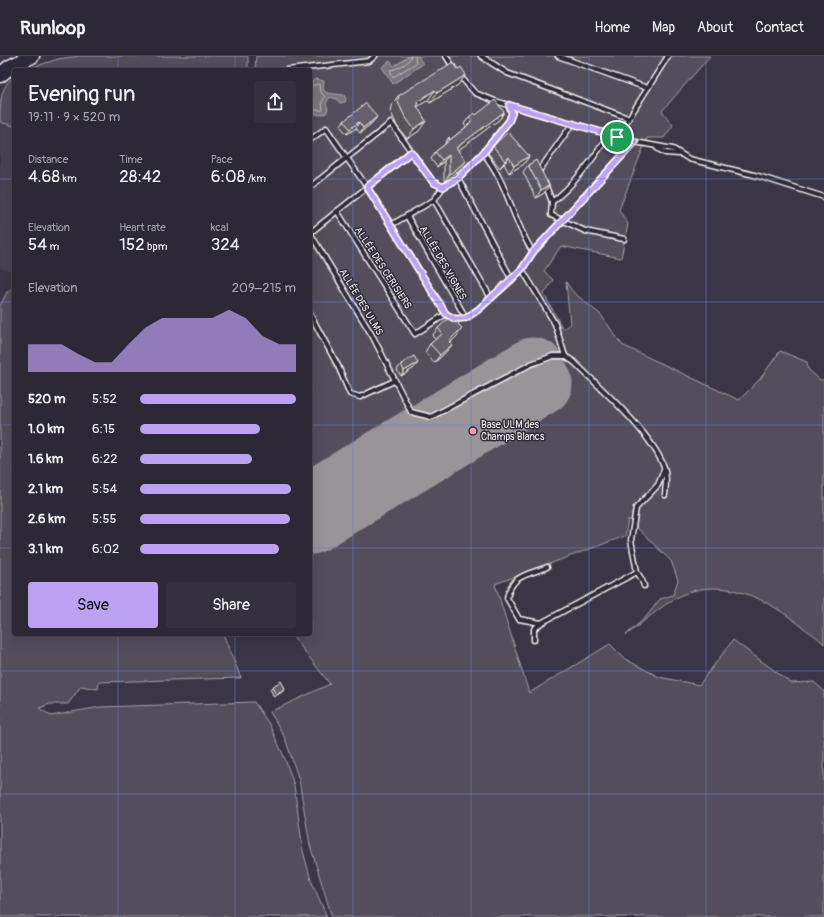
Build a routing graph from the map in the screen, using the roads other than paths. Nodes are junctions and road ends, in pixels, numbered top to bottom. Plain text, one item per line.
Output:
1 (32, 56) edge
2 (375, 56) edge
3 (446, 56) edge
4 (482, 56) edge
5 (558, 56) edge
6 (668, 56) edge
7 (305, 68) edge
8 (0, 75) edge
9 (647, 88) junction
10 (509, 105) junction
11 (628, 118) junction
12 (573, 123) junction
13 (609, 134) junction
14 (617, 137) junction
15 (312, 138) edge
16 (635, 142) junction
17 (411, 152) junction
18 (483, 153) junction
19 (347, 158) junction
20 (458, 178) junction
21 (312, 185) edge
22 (367, 187) junction
23 (443, 187) junction
24 (824, 197) edge
25 (434, 200) junction
26 (552, 202) junction
27 (337, 211) junction
28 (407, 216) junction
29 (563, 221) junction
30 (391, 225) junction
31 (312, 231) edge
32 (312, 236) edge
33 (624, 239) dead end
34 (533, 252) junction
35 (522, 269) junction
36 (512, 280) junction
37 (491, 298) junction
38 (446, 314) junction
39 (312, 318) edge
40 (466, 318) junction
41 (566, 356) junction
42 (394, 381) junction
43 (665, 468) junction
44 (665, 495) dead end
45 (548, 567) dead end
46 (637, 572) junction
47 (644, 586) dead end
48 (540, 623) junction
49 (534, 640) dead end

1 - 8 highway
2 - 7 lane
3 - 10 lane
4 - 11 lane
5 - 9 lane
6 - 9 lane
9 - 11 lane
10 - 12 lane
10 - 18 lane
11 - 14 lane
12 - 13 lane
12 - 26 lane
13 - 14 lane
13 - 26 lane
14 - 16 lane
15 - 19 lane
16 - 24 lane
16 - 29 lane
17 - 19 lane
17 - 22 lane
17 - 23 lane
18 - 20 lane
18 - 34 lane
19 - 21 lane
19 - 22 lane
20 - 23 lane
20 - 36 lane
22 - 27 lane
22 - 30 lane
23 - 25 lane
25 - 28 lane
25 - 37 lane
26 - 29 lane
27 - 31 lane
27 - 38 lane, ALLÉE DES CERISIERS
28 - 30 lane
28 - 40 lane, ALLÉE DES VIGNES
29 - 33 lane
29 - 34 lane
30 - 38 lane
32 - 42 lane, ALLÉE DES ULMS
34 - 35 lane
35 - 36 lane
35 - 41 lane
36 - 37 lane
37 - 40 lane
38 - 40 lane
39 - 42 lane
41 - 42 lane, ALLÉE DES ULMS
41 - 43 lane
43 - 44 lane
43 - 46 lane
45 - 48 lane
46 - 47 lane
46 - 48 lane
48 - 49 lane

